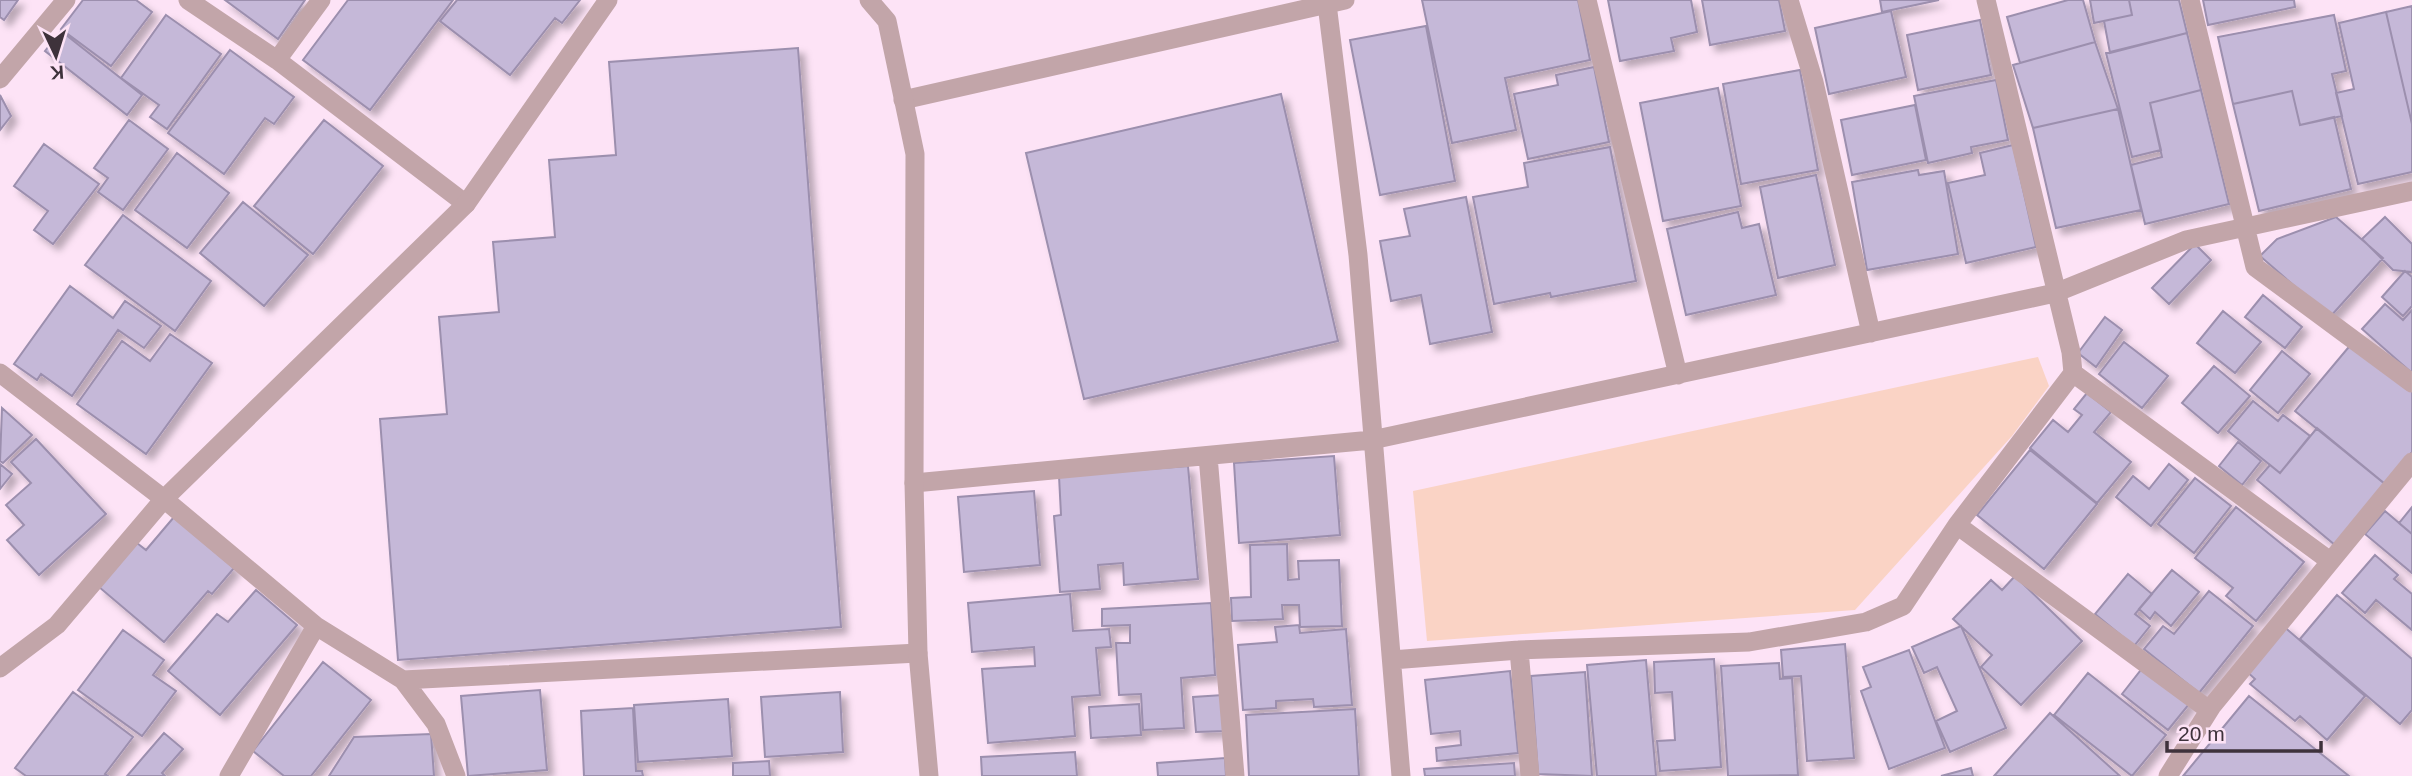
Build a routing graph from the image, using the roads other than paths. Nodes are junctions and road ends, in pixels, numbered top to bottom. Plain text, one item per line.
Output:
1 (66, 0) edge
2 (188, 0) edge
3 (321, 0) edge
4 (608, 0) edge
5 (869, 0) edge
6 (1587, 0) edge
7 (1789, 0) edge
8 (1986, 0) edge
9 (2190, 0) edge
10 (1336, 2) edge
11 (1269, 8) edge
12 (277, 60) junction
13 (0, 79) edge
14 (903, 100) junction
15 (2412, 191) edge
16 (466, 204) junction
17 (2245, 228) junction
18 (2055, 293) junction
19 (1871, 333) junction
20 (0, 373) edge
21 (2073, 373) junction
22 (1678, 374) junction
23 (2412, 383) edge
24 (1372, 440) junction
25 (1208, 456) junction
26 (2412, 462) edge
27 (914, 483) junction
28 (164, 499) junction
29 (1957, 526) junction
30 (2330, 561) junction
31 (316, 626) junction
32 (1519, 650) junction
33 (918, 653) junction
34 (1392, 660) junction
35 (0, 668) edge
36 (403, 680) junction
37 (2209, 710) junction
38 (229, 776) edge
39 (456, 776) edge
40 (929, 776) edge
41 (1235, 776) edge
42 (1401, 776) edge
43 (1530, 776) edge
44 (2168, 776) edge

1 - 13 street
2 - 12 street
3 - 12 street
4 - 16 street
5 - 14 street
6 - 22 street
7 - 19 street
8 - 18 street
9 - 17 street
10 - 11 street
10 - 24 street
11 - 14 street
12 - 16 street
14 - 27 street
15 - 17 street
16 - 28 street
17 - 18 street
17 - 23 street
18 - 19 street
18 - 21 street
19 - 22 street
20 - 28 street
21 - 29 street
21 - 30 street
22 - 24 street
24 - 25 street
24 - 34 street
25 - 27 street
25 - 41 street
26 - 30 street
27 - 33 street
28 - 31 street
28 - 35 street
29 - 32 street
29 - 37 street
30 - 37 street
31 - 36 street
31 - 38 street
32 - 34 street
32 - 43 street
33 - 36 street
33 - 40 street
34 - 42 street
36 - 39 street
37 - 44 street

